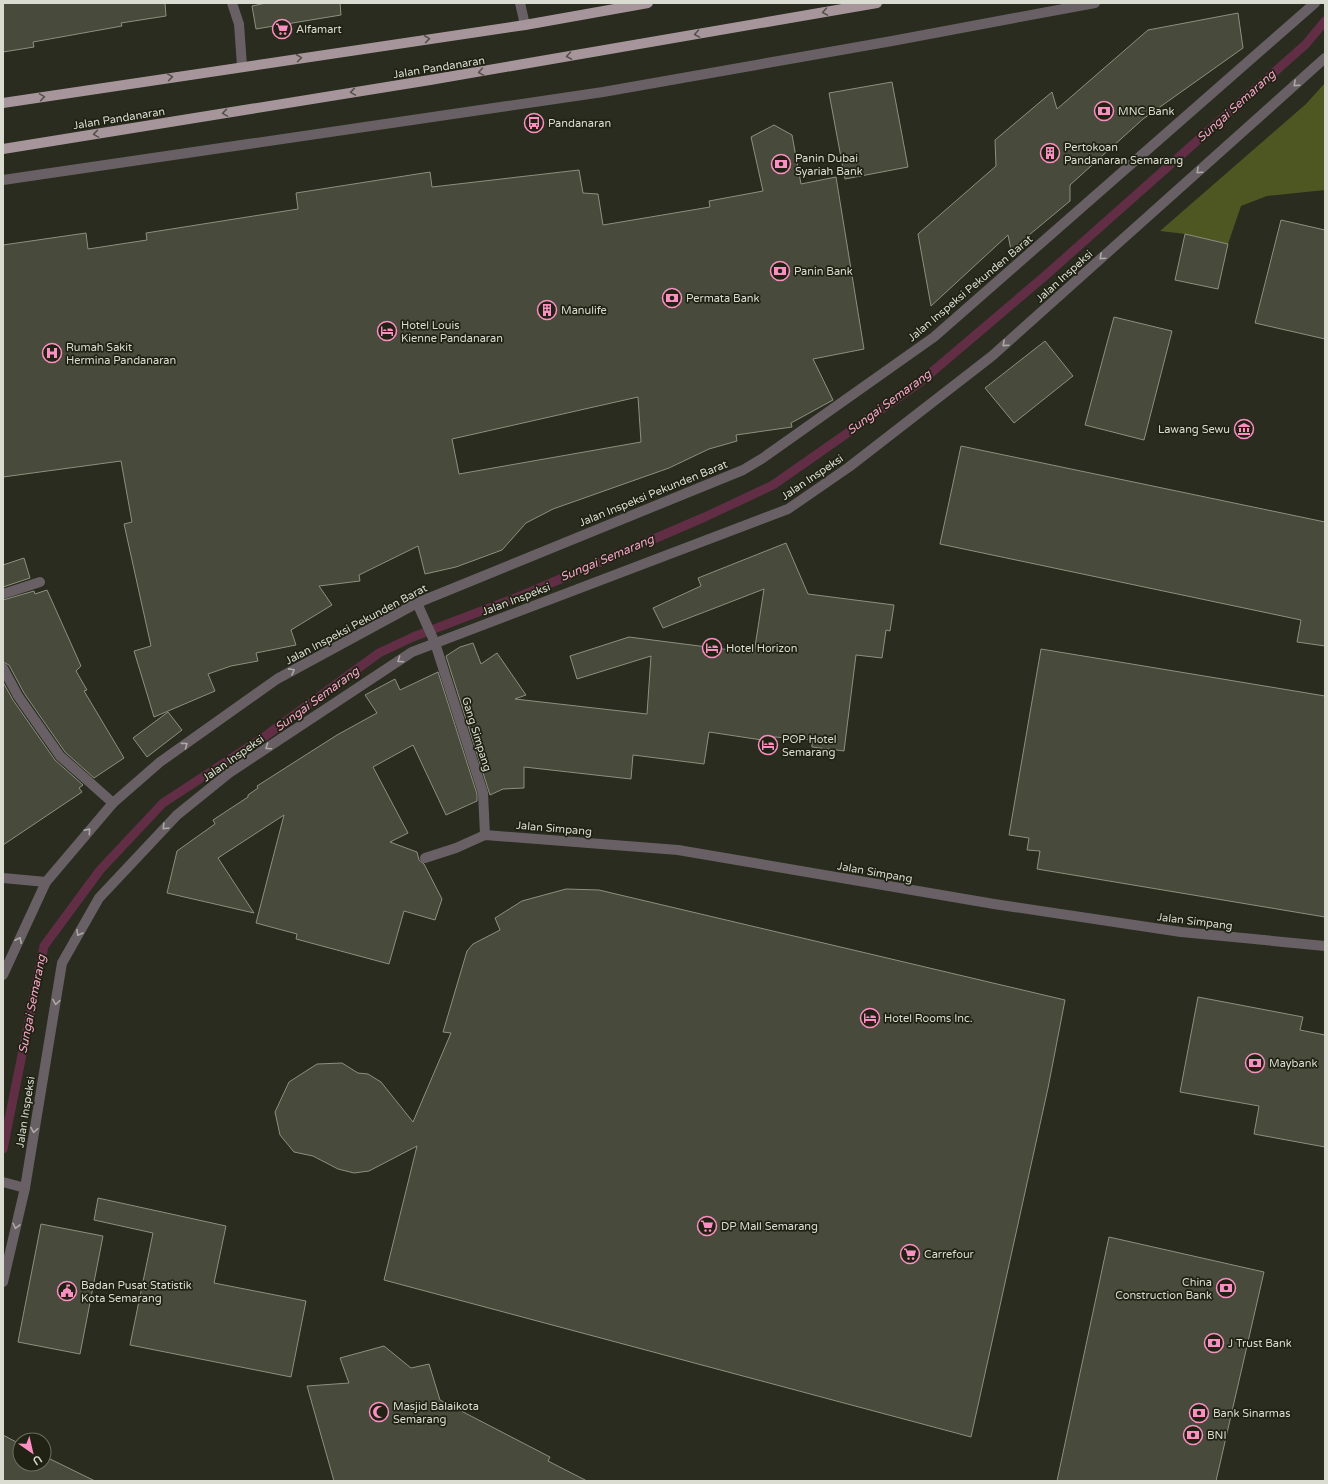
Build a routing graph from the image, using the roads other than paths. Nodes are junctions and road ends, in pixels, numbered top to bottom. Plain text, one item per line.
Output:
1 (232, 3) edge
2 (520, 3) edge
3 (648, 3) edge
4 (877, 3) edge
5 (1095, 3) edge
6 (1315, 3) edge
7 (525, 24) junction
8 (1325, 58) edge
9 (242, 66) junction
10 (3, 103) edge
11 (3, 149) edge
12 (3, 180) edge
13 (40, 582) dead end
14 (3, 594) edge
15 (418, 606) junction
16 (433, 640) junction
17 (3, 668) edge
18 (113, 803) junction
19 (485, 835) junction
20 (425, 858) dead end
21 (3, 878) edge
22 (46, 882) junction
23 (1325, 946) edge
24 (3, 975) edge
25 (3, 1182) edge
26 (22, 1188) junction
27 (3, 1282) edge

1 - 9 street
2 - 7 street
3 - 7 main road
4 -> 11 main road, Jalan Pandanaran
5 - 12 street
6 - 15 street, Jalan Inspeksi Pekunden Barat
9 -> 7 main road
8 -> 16 street, Jalan Inspeksi
10 -> 9 main road
13 - 14 street
15 - 16 street, Gang Simpang
18 -> 15 street, Jalan Inspeksi Pekunden Barat
16 - 19 street, Gang Simpang
16 -> 26 street, Jalan Inspeksi
17 - 18 street
22 -> 18 street, Jalan Inspeksi Pekunden Barat
19 - 20 street, Jalan Simpang
19 - 23 street, Jalan Simpang
21 - 22 street
24 -> 22 street, Jalan Inspeksi Pekunden Barat
25 - 26 street
26 -> 27 street, Jalan Inspeksi

